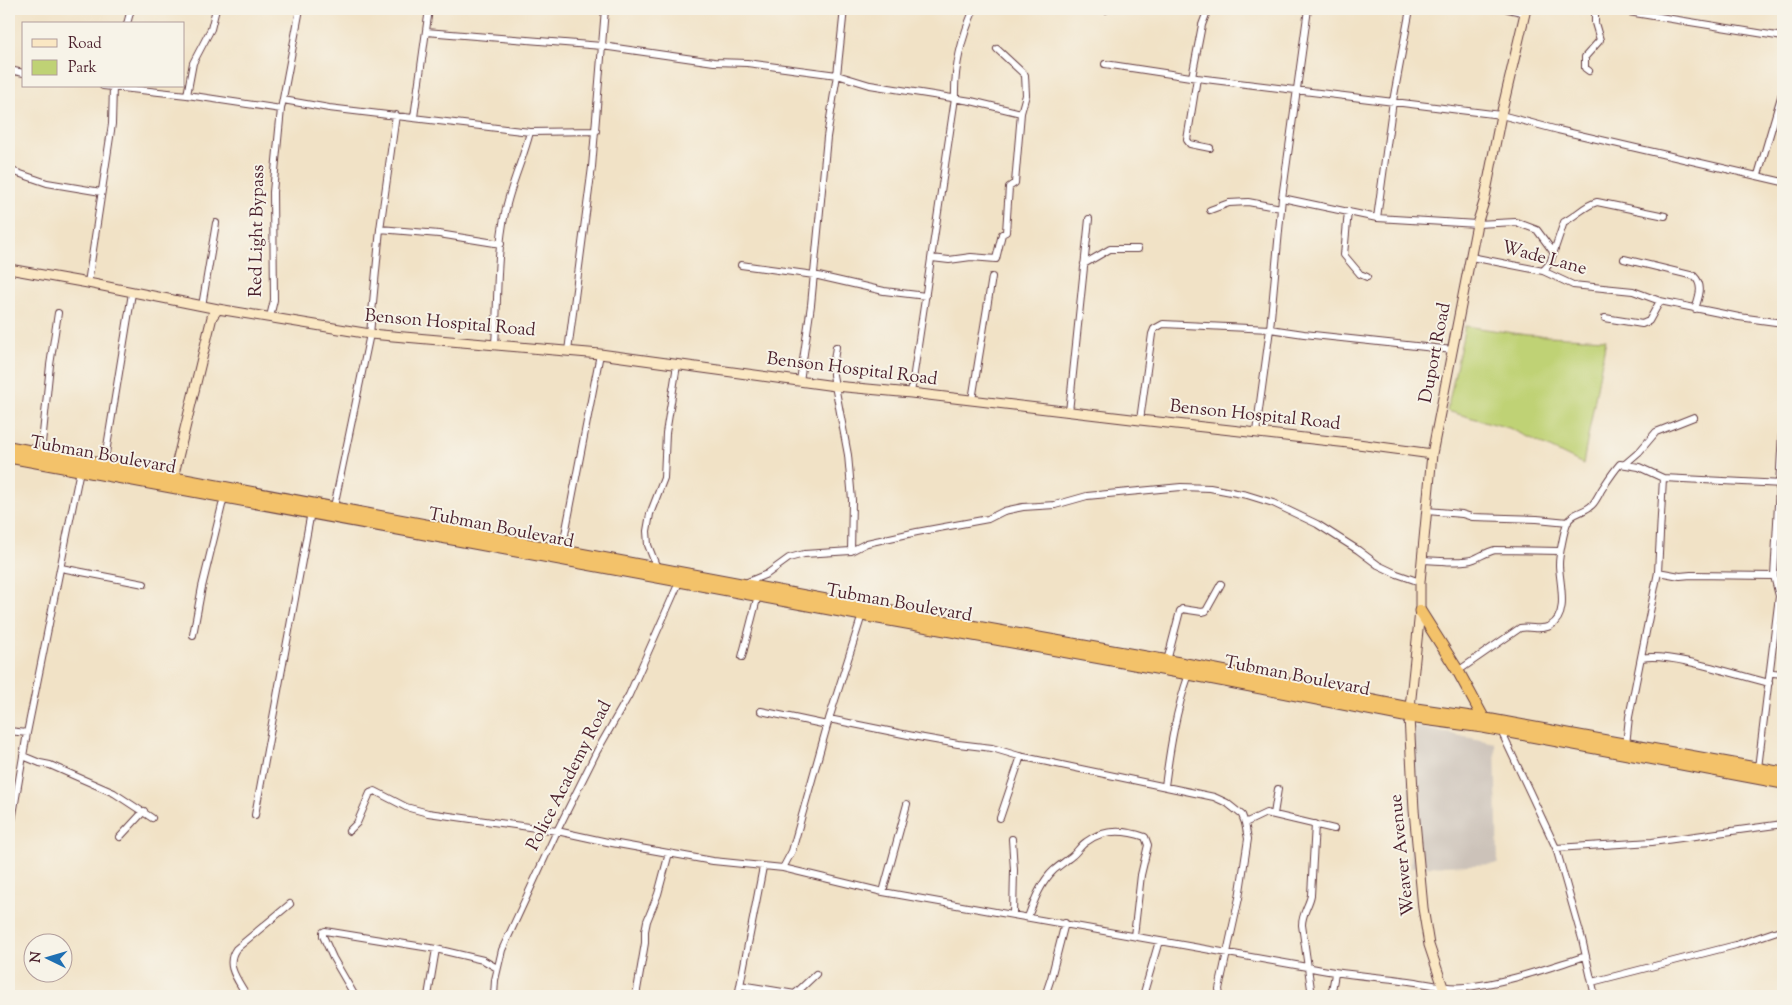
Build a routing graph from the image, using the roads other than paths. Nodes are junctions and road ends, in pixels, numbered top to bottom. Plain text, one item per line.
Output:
1 (131, 9) edge
2 (216, 9) edge
3 (300, 9) edge
4 (428, 9) edge
5 (605, 9) edge
6 (844, 9) edge
7 (974, 9) edge
8 (1208, 9) edge
9 (1308, 9) edge
10 (1410, 9) edge
11 (1508, 9) edge
12 (1594, 9) edge
13 (1610, 9) edge
14 (1526, 11) edge
15 (128, 22) edge
16 (426, 32) junction
17 (1783, 37) edge
18 (602, 46) junction
19 (997, 49) dead end
20 (1105, 64) dead end
21 (9, 70) edge
22 (1589, 71) dead end
23 (22, 73) edge
24 (837, 75) junction
25 (1195, 77) junction
26 (113, 88) edge
27 (122, 88) edge
28 (1297, 89) junction
29 (1783, 90) edge
30 (187, 95) junction
31 (955, 98) junction
32 (283, 100) junction
33 (1393, 102) junction
34 (281, 109) junction
35 (1021, 113) junction
36 (396, 115) junction
37 (1501, 115) junction
38 (414, 117) junction
39 (596, 131) junction
40 (530, 132) junction
41 (1210, 148) dead end
42 (9, 170) edge
43 (1758, 175) junction
44 (1783, 182) edge
45 (101, 192) junction
46 (1282, 198) junction
47 (1281, 208) junction
48 (1210, 210) dead end
49 (1348, 212) junction
50 (1665, 216) dead end
51 (1377, 218) junction
52 (1089, 219) dead end
53 (216, 223) dead end
54 (1477, 224) junction
55 (380, 228) junction
56 (501, 244) junction
57 (1138, 249) dead end
58 (1554, 253) junction
59 (1471, 257) junction
60 (932, 258) junction
61 (1624, 259) dead end
62 (1084, 264) junction
63 (741, 265) dead end
64 (9, 269) edge
65 (1543, 270) junction
66 (814, 275) junction
67 (992, 277) dead end
68 (1366, 277) dead end
69 (88, 283) junction
70 (132, 293) junction
71 (926, 296) junction
72 (1660, 301) junction
73 (202, 306) junction
74 (218, 309) junction
75 (1696, 309) junction
76 (58, 313) dead end
77 (270, 317) junction
78 (1605, 318) dead end
79 (1783, 323) edge
80 (1270, 329) junction
81 (370, 334) junction
82 (496, 344) junction
83 (836, 347) dead end
84 (1453, 350) junction
85 (568, 351) junction
86 (600, 354) junction
87 (678, 365) junction
88 (800, 381) junction
89 (835, 386) junction
90 (911, 392) junction
91 (972, 400) junction
92 (1069, 412) junction
93 (1783, 415) edge
94 (1694, 417) dead end
95 (1140, 420) junction
96 (1256, 432) junction
97 (9, 448) edge
98 (41, 454) junction
99 (1432, 454) junction
100 (9, 457) edge
101 (1625, 464) junction
102 (104, 465) junction
103 (80, 470) junction
104 (173, 478) junction
105 (1663, 478) junction
106 (1781, 484) edge
107 (224, 497) junction
108 (334, 507) junction
109 (1427, 511) junction
110 (312, 512) junction
111 (1568, 522) junction
112 (562, 550) junction
113 (851, 552) junction
114 (1560, 552) junction
115 (1422, 560) junction
116 (61, 568) junction
117 (657, 568) junction
118 (1658, 572) junction
119 (682, 576) junction
120 (1774, 576) junction
121 (1420, 582) junction
122 (744, 583) junction
123 (144, 584) dead end
124 (1221, 584) dead end
125 (758, 595) junction
126 (1781, 596) edge
127 (1420, 611) junction
128 (862, 615) junction
129 (193, 636) dead end
130 (742, 657) dead end
131 (1642, 658) junction
132 (1167, 661) junction
133 (1458, 671) junction
134 (1774, 673) dead end
135 (1189, 674) junction
136 (1783, 674) edge
137 (1769, 683) junction
138 (761, 711) dead end
139 (1409, 712) junction
140 (1484, 719) junction
141 (828, 722) junction
142 (1501, 730) junction
143 (9, 731) edge
144 (27, 733) junction
145 (1626, 746) junction
146 (23, 756) junction
147 (1021, 756) junction
148 (1758, 768) junction
149 (1783, 773) edge
150 (1783, 783) edge
151 (1165, 786) junction
152 (1278, 789) dead end
153 (907, 804) dead end
154 (144, 811) junction
155 (1274, 814) junction
156 (255, 815) dead end
157 (152, 818) dead end
158 (1000, 818) dead end
159 (1245, 823) junction
160 (1315, 824) junction
161 (1783, 824) edge
162 (1334, 829) dead end
163 (349, 831) dead end
164 (557, 831) junction
165 (120, 837) dead end
166 (9, 838) edge
167 (1012, 839) dead end
168 (1556, 848) junction
169 (669, 853) junction
170 (763, 867) junction
171 (783, 868) junction
172 (883, 892) junction
173 (290, 904) dead end
174 (1013, 914) junction
175 (1028, 917) junction
176 (1065, 923) junction
177 (1783, 929) edge
178 (1134, 936) junction
179 (1159, 941) junction
180 (436, 949) junction
181 (1226, 952) junction
182 (1586, 956) junction
183 (1306, 967) junction
184 (498, 968) junction
185 (816, 974) dead end
186 (1335, 974) junction
187 (1592, 982) junction
188 (740, 985) junction
189 (1444, 992) edge
190 (247, 996) edge
191 (355, 996) edge
192 (428, 996) edge
193 (494, 996) edge
194 (636, 996) edge
195 (738, 996) edge
196 (1045, 996) edge
197 (1143, 996) edge
198 (1220, 996) edge
199 (1312, 996) edge
200 (1331, 996) edge
201 (1596, 996) edge

1 - 15 street
2 - 30 street
3 - 32 street, Red Light Bypass
4 - 16 street
5 - 18 street
6 - 24 street
7 - 31 street
8 - 25 street
9 - 28 street
10 - 33 street
11 - 14 street
12 - 22 street
13 - 17 street
14 - 37 street, Duport Road
16 - 18 street
16 - 38 street
18 - 24 street
18 - 39 street
19 - 35 street
20 - 25 street
21 - 23 street
24 - 31 street
24 - 66 street
25 - 28 street
25 - 41 street
26 - 45 street
27 - 30 street
28 - 33 street
28 - 46 street
29 - 43 street
30 - 34 street
31 - 35 street
31 - 60 street
32 - 34 street, Red Light Bypass
32 - 36 street
33 - 37 street
33 - 51 street
34 - 77 street, Red Light Bypass
35 - 60 street
36 - 38 street
36 - 55 street
37 - 43 street
37 - 54 street, Duport Road
38 - 40 street
39 - 40 street
39 - 85 street
40 - 56 street
42 - 45 street
43 - 44 street
45 - 69 street
46 - 47 street
46 - 49 street
47 - 48 street
47 - 80 street
49 - 51 street
49 - 68 street
50 - 58 street
51 - 54 street
52 - 62 street
53 - 73 street
54 - 58 street
54 - 59 street, Duport Road
55 - 56 street
55 - 81 street
56 - 82 street
57 - 62 street
58 - 65 street
59 - 65 street, Wade Lane
59 - 84 street, Duport Road
60 - 71 street
61 - 75 street
62 - 92 street
63 - 66 street
64 - 69 street, Red Light Bypass
65 - 72 street, Wade Lane
66 - 71 street
66 - 88 street
67 - 91 street
69 - 70 street, Red Light Bypass
70 - 73 street, Red Light Bypass
70 - 102 street
71 - 90 street
72 - 75 street, Wade Lane
72 - 78 street
73 - 74 street, Red Light Bypass
74 - 77 street, Red Light Bypass
74 - 104 street
75 - 79 street, Wade Lane
76 - 98 street
77 - 81 street, Benson Hospital Road
80 - 84 street
80 - 95 street
80 - 96 street
81 - 82 street, Benson Hospital Road
81 - 108 street
82 - 85 street, Benson Hospital Road
83 - 89 street
84 - 99 street, Duport Road
85 - 86 street, Benson Hospital Road
86 - 87 street, Benson Hospital Road
86 - 112 street
87 - 88 street, Benson Hospital Road
87 - 117 street
88 - 89 street, Benson Hospital Road
89 - 90 street, Benson Hospital Road
89 - 113 street
90 - 91 street, Benson Hospital Road
91 - 92 street, Benson Hospital Road
92 - 95 street, Benson Hospital Road
93 - 106 street
94 - 101 street
95 - 96 street, Benson Hospital Road
96 - 99 street, Benson Hospital Road
97 - 98 highway, Tubman Boulevard
98 - 102 highway, Tubman Boulevard
99 - 109 street, Duport Road
100 - 103 highway, Tubman Boulevard
101 - 105 street
101 - 111 street
102 - 104 highway, Tubman Boulevard
103 - 107 highway, Tubman Boulevard
103 - 116 street
104 - 108 highway, Tubman Boulevard
105 - 106 street
105 - 118 street
106 - 120 street
107 - 110 highway, Tubman Boulevard
107 - 129 street
108 - 112 highway, Tubman Boulevard
109 - 111 street
109 - 115 street, Duport Road
110 - 119 highway, Tubman Boulevard
110 - 156 street
111 - 114 street
112 - 117 highway, Tubman Boulevard
113 - 121 street
113 - 122 street
114 - 115 street
114 - 133 street
115 - 121 street, Duport Road
116 - 123 street
116 - 144 street
117 - 119 highway, Tubman Boulevard
118 - 120 street
118 - 131 street
119 - 122 highway, Tubman Boulevard
119 - 125 highway, Tubman Boulevard
119 - 164 street, Police Academy Road
120 - 126 street
121 - 127 street, Duport Road
122 - 132 highway, Tubman Boulevard
124 - 132 street
125 - 128 highway, Tubman Boulevard
125 - 130 street
126 - 137 street
127 - 133 highway
127 - 139 street, Duport Road
128 - 135 highway, Tubman Boulevard
128 - 141 street
131 - 137 street
131 - 145 street
132 - 139 highway, Tubman Boulevard
133 - 140 highway
134 - 136 street
135 - 139 highway, Tubman Boulevard
135 - 151 street
137 - 148 street
138 - 141 street
139 - 140 highway, Tubman Boulevard
139 - 142 highway, Tubman Boulevard
139 - 189 street, Weaver Avenue
140 - 145 highway, Tubman Boulevard
141 - 147 street
141 - 171 street
142 - 150 highway, Tubman Boulevard
142 - 168 street
143 - 144 street
144 - 146 street
145 - 148 highway, Tubman Boulevard
146 - 154 street
146 - 166 street
147 - 151 street
147 - 158 street
148 - 149 highway, Tubman Boulevard
151 - 159 street
152 - 155 street
153 - 172 street
154 - 157 street
154 - 165 street
155 - 159 street
155 - 160 street
159 - 181 street
160 - 162 street
160 - 183 street
161 - 168 street
163 - 164 street
164 - 169 street
164 - 184 street, Police Academy Road
167 - 174 street
168 - 182 street
169 - 170 street
169 - 194 street
170 - 171 street
170 - 188 street
171 - 172 street
172 - 174 street
173 - 190 street
174 - 175 street
175 - 176 street
175 - 178 street
176 - 178 street
176 - 196 street
177 - 187 street
178 - 179 street
179 - 181 street
179 - 197 street
180 - 184 street
180 - 191 street
180 - 192 street
181 - 183 street
181 - 198 street
182 - 187 street
182 - 189 street
183 - 186 street
183 - 199 street
184 - 193 street, Police Academy Road
185 - 188 street
186 - 189 street
186 - 200 street
187 - 201 street
188 - 195 street

